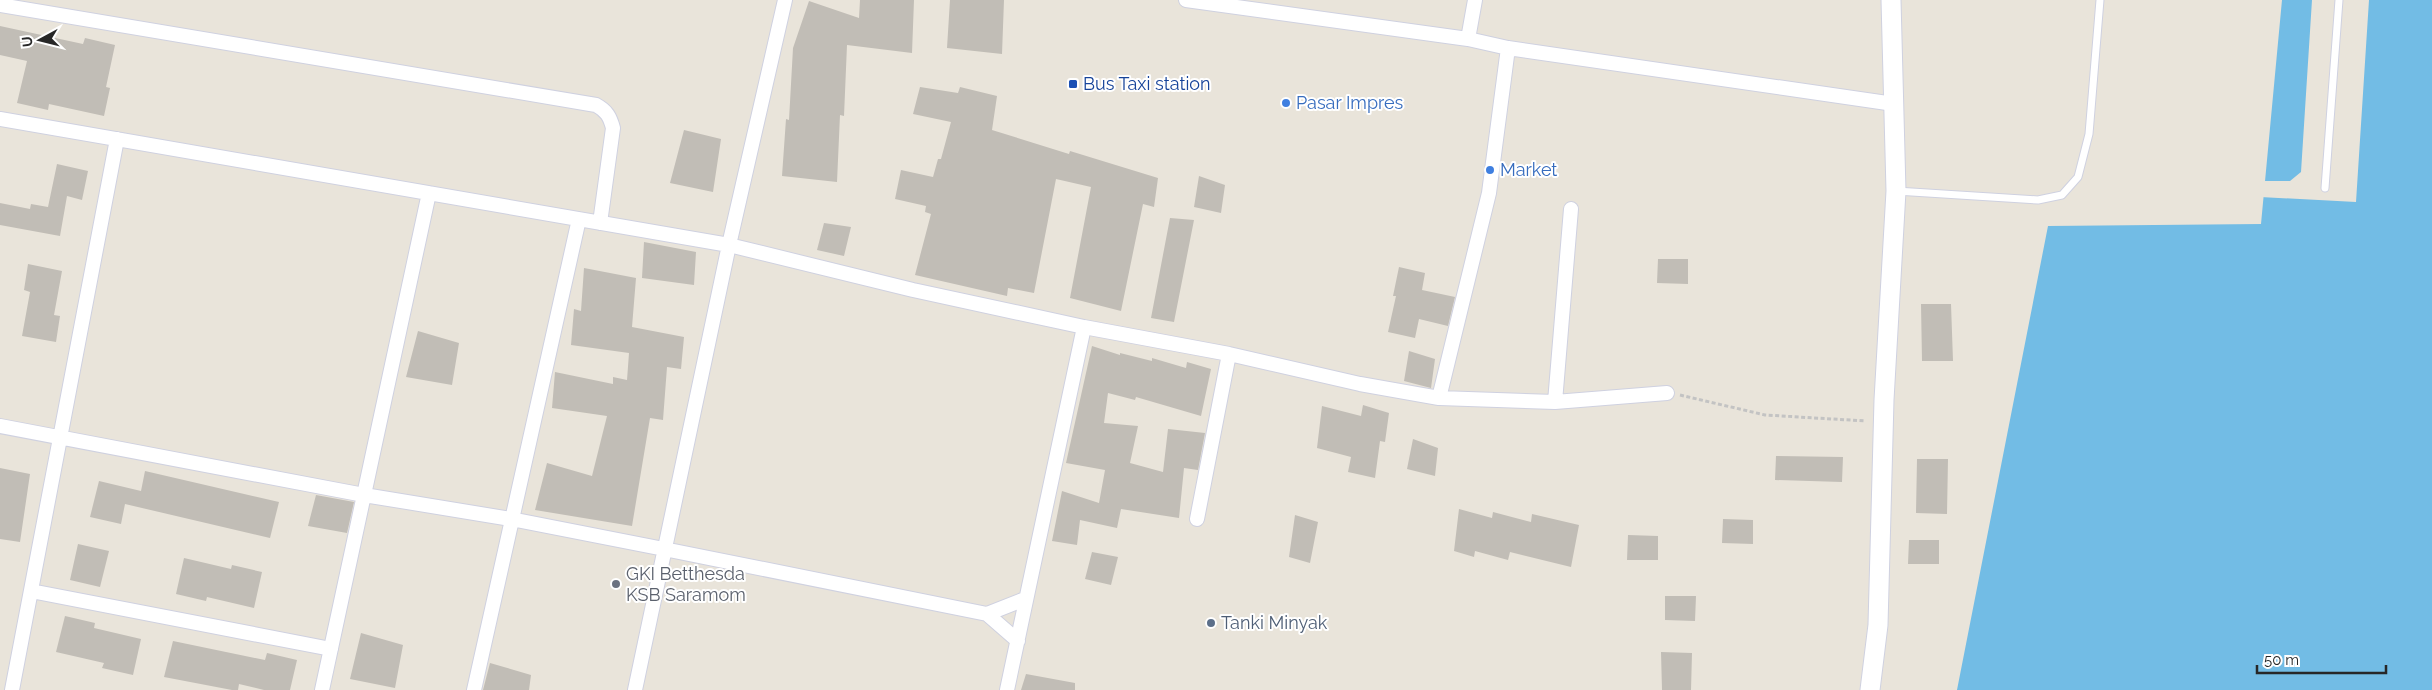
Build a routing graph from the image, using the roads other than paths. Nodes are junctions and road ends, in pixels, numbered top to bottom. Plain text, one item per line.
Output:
1 (785, 0) edge
2 (1186, 0) edge
3 (1475, 0) edge
4 (1891, 0) edge
5 (2100, 0) edge
6 (2340, 0) edge
7 (0, 5) edge
8 (1468, 38) junction
9 (1508, 48) junction
10 (1894, 104) junction
11 (0, 119) edge
12 (117, 139) junction
13 (2325, 188) dead end
14 (1896, 191) junction
15 (429, 193) junction
16 (1571, 209) dead end
17 (579, 219) junction
18 (600, 223) junction
19 (729, 245) junction
20 (1084, 327) junction
21 (1229, 354) junction
22 (1667, 393) road end
23 (1439, 398) junction
24 (1554, 402) junction
25 (0, 426) edge
26 (60, 438) junction
27 (364, 495) junction
28 (511, 519) junction
29 (1197, 519) dead end
30 (664, 548) junction
31 (31, 591) junction
32 (1025, 599) junction
33 (988, 614) junction
34 (1018, 641) junction
35 (331, 649) junction
36 (12, 690) edge
37 (322, 690) edge
38 (474, 690) edge
39 (635, 690) edge
40 (1007, 690) edge
41 (1870, 690) edge

1 - 19 street
2 - 8 street
3 - 8 street
4 - 10 main road
5 - 14 lane
6 - 13 lane
7 - 18 street
8 - 9 street
9 - 10 street
9 - 23 street
10 - 14 main road
11 - 12 street
12 - 15 street
12 - 26 street
14 - 41 main road
15 - 17 street
15 - 27 street
16 - 24 street
17 - 18 street
17 - 28 street
18 - 19 street
19 - 20 street
19 - 30 street
20 - 21 street
20 - 32 street
21 - 23 street
21 - 29 street
22 - 24 street
23 - 24 street
25 - 26 street
26 - 27 street
26 - 31 street
27 - 28 street
27 - 35 street
28 - 30 street
28 - 38 street
30 - 33 street
30 - 39 street
31 - 35 street
31 - 36 street
32 - 33 street
32 - 34 street
33 - 34 street
34 - 40 street
35 - 37 street

